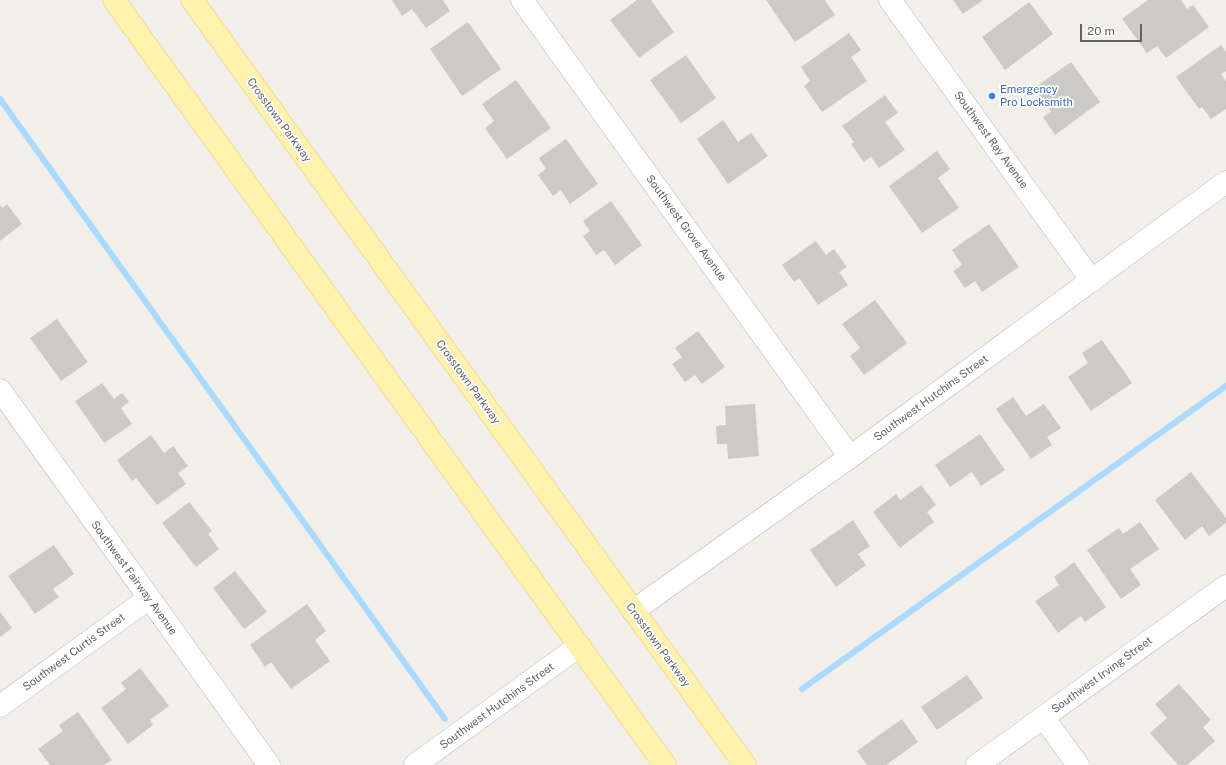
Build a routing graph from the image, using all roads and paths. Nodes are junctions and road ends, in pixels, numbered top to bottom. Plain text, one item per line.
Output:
1 (114, 0) edge
2 (192, 0) edge
3 (522, 0) edge
4 (890, 0) edge
5 (1226, 182) edge
6 (1092, 281) junction
7 (0, 390) edge
8 (850, 457) junction
9 (1226, 586) edge
10 (149, 598) junction
11 (633, 611) junction
12 (579, 646) junction
13 (0, 706) edge
14 (1043, 717) junction
15 (268, 765) edge
16 (415, 765) edge
17 (665, 765) edge
18 (745, 765) edge
19 (977, 765) edge
20 (1078, 765) edge

1 - 12 main road
2 - 11 main road, Crosstown Parkway
3 - 8 street, Southwest Grove Avenue
4 - 6 street, Southwest Ray Avenue
5 - 6 street, Southwest Hutchins Street
6 - 8 street, Southwest Hutchins Street
7 - 10 street, Southwest Fairway Avenue
8 - 11 street, Southwest Hutchins Street
9 - 14 street, Southwest Irving Street
10 - 13 street, Southwest Curtis Street
10 - 15 street, Southwest Fairway Avenue
11 - 18 main road, Crosstown Parkway
12 - 16 street, Southwest Hutchins Street
12 - 17 main road
14 - 19 street, Southwest Irving Street
14 - 20 street

